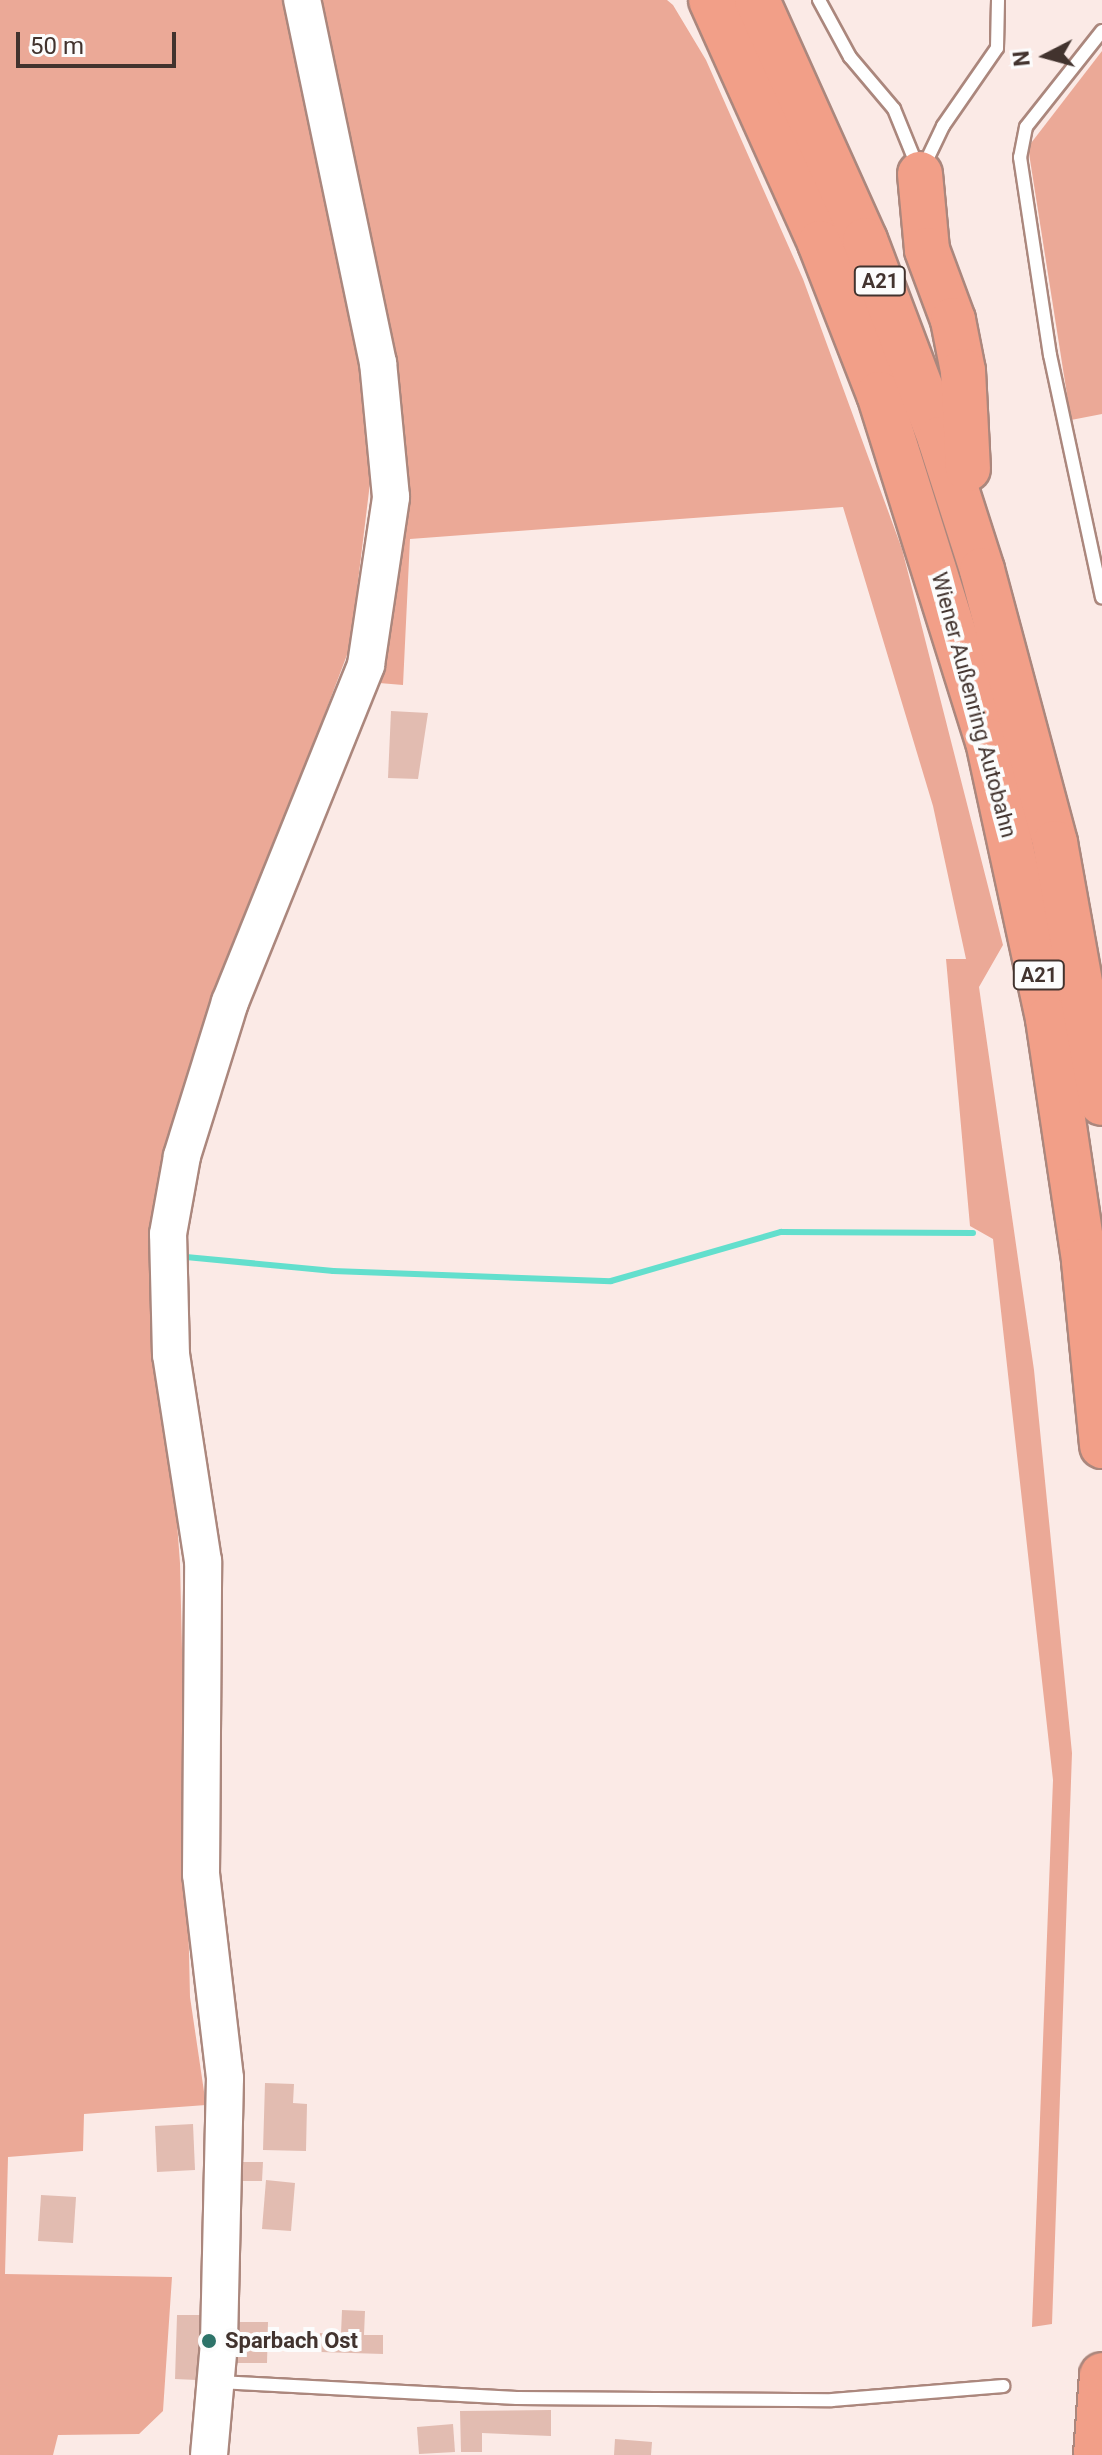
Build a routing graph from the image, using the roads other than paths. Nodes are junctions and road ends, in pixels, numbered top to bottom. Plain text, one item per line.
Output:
1 (302, 0) edge
2 (691, 0) edge
3 (711, 0) edge
4 (757, 0) edge
5 (819, 0) edge
6 (998, 0) edge
7 (1102, 31) edge
8 (730, 39) junction
9 (920, 174) junction
10 (982, 570) junction
11 (1102, 597) edge
12 (1102, 1103) edge
13 (1102, 1446) edge
14 (1102, 2375) edge
15 (214, 2382) junction
16 (1003, 2386) dead end
17 (209, 2455) edge
18 (1096, 2455) edge

1 - 15 street
2 - 8 highway
3 - 8 highway, Wiener Außenring Autobahn / A21
4 - 10 highway, Wiener Außenring Autobahn / A21
5 - 9 lane
6 - 9 lane
7 - 11 lane
8 - 13 highway, Wiener Außenring Autobahn / A21
9 - 10 highway
10 - 12 highway, Wiener Außenring Autobahn / A21
14 - 18 highway
15 - 16 lane
15 - 17 street

